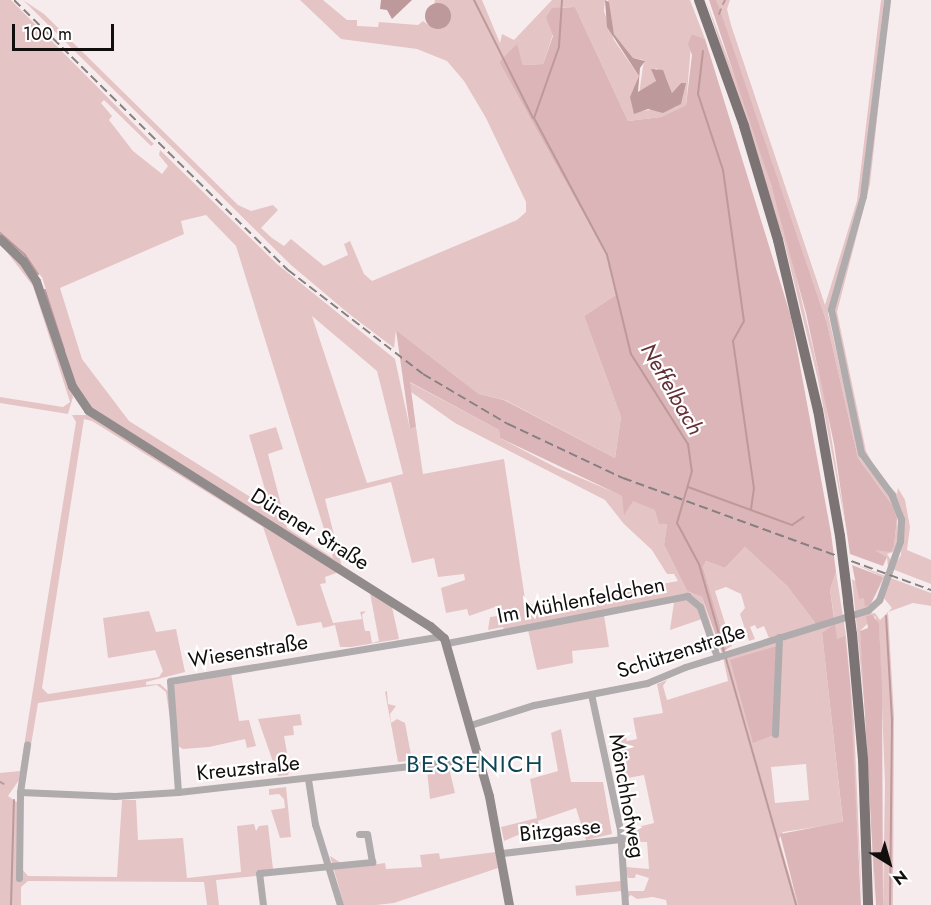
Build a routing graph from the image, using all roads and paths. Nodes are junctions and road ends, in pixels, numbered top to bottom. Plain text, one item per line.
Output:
1 (699, 0) edge
2 (887, 0) edge
3 (0, 239) edge
4 (779, 637) junction
5 (445, 639) junction
6 (722, 655) junction
7 (591, 694) junction
8 (470, 725) junction
9 (776, 734) dead end
10 (27, 745) dead end
11 (479, 758) junction
12 (308, 778) junction
13 (20, 792) junction
14 (178, 792) junction
15 (359, 834) dead end
16 (622, 839) junction
17 (501, 853) junction
18 (329, 867) junction
19 (19, 878) dead end
20 (262, 905) edge
21 (340, 905) edge
22 (509, 905) edge
23 (625, 905) edge
24 (868, 905) edge

1 - 24 main road, bridge
2 - 4 street, Schützenstraße
3 - 5 street, Dürener Straße
4 - 6 street, Schützenstraße
4 - 9 street
5 - 6 street, Im Mühlenfeldchen
5 - 8 street
5 - 14 street, Wiesenstraße
6 - 7 street, Schützenstraße
7 - 8 street, Schützenstraße
7 - 16 street, Mönchhofweg
8 - 11 street
10 - 13 street
11 - 12 street, Kreuzstraße
11 - 17 street
12 - 14 street, Kreuzstraße
12 - 18 street
13 - 14 street, Kreuzstraße
13 - 19 street
15 - 18 street
16 - 17 street, Bitzgasse
16 - 23 street, Mönchhofweg
17 - 22 street
18 - 20 street
18 - 21 street

